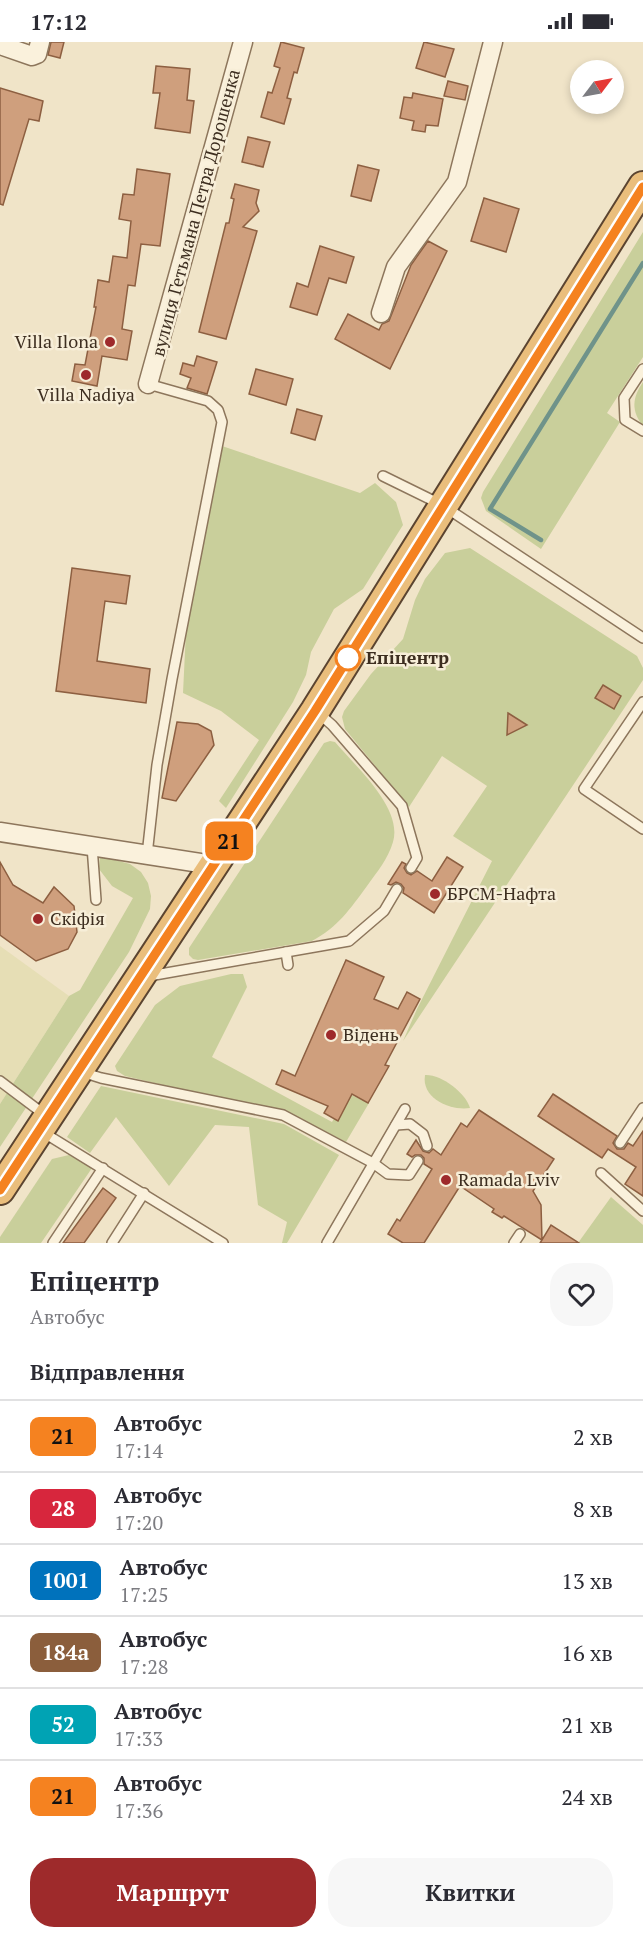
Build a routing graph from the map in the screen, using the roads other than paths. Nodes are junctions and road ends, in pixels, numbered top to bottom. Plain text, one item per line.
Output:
1 (40, 42) edge
2 (243, 42) edge
3 (494, 42) edge
4 (0, 45) edge
5 (643, 186) edge
6 (381, 313) dead end
7 (643, 369) edge
8 (148, 384) joint
9 (643, 431) edge
10 (383, 476) dead end
11 (442, 505) junction
12 (643, 638) edge
13 (643, 702) edge
14 (315, 711) junction
15 (643, 829) edge
16 (0, 832) edge
17 (92, 846) junction
18 (147, 855) junction
19 (213, 865) junction
20 (411, 868) dead end
21 (397, 889) dead end
22 (96, 900) dead end
23 (286, 952) junction
24 (288, 966) dead end
25 (138, 978) junction
26 (77, 1070) junction
27 (0, 1081) edge
28 (643, 1108) edge
29 (405, 1109) dead end
30 (43, 1123) junction
31 (396, 1125) junction
32 (620, 1143) dead end
33 (427, 1146) dead end
34 (418, 1161) dead end
35 (373, 1163) junction
36 (104, 1168) junction
37 (601, 1173) dead end
38 (0, 1190) edge
39 (144, 1193) junction
40 (643, 1210) edge
41 (520, 1234) dead end
42 (53, 1243) edge
43 (112, 1243) edge
44 (223, 1243) edge
45 (327, 1243) edge
46 (514, 1243) edge

1 - 4 street
2 - 8 street, вулиця Гетьмана Петра Дорошенка
3 - 6 street
5 - 11 highway
7 - 9 lane
8 - 18 lane
10 - 11 lane
11 - 12 lane
11 - 14 highway
13 - 15 lane
14 - 19 highway
14 - 20 lane
16 - 17 street
17 - 18 street
17 - 22 lane
18 - 19 street
19 - 25 highway
21 - 23 lane
23 - 24 lane
23 - 25 lane
25 - 26 highway
26 - 30 highway
26 - 35 lane
27 - 30 lane
28 - 32 lane
29 - 31 lane
30 - 36 lane
30 - 38 highway
31 - 33 lane
31 - 35 lane
34 - 35 lane
35 - 45 lane
36 - 39 lane
36 - 42 lane
37 - 40 lane
39 - 43 lane
39 - 44 lane
41 - 46 lane

